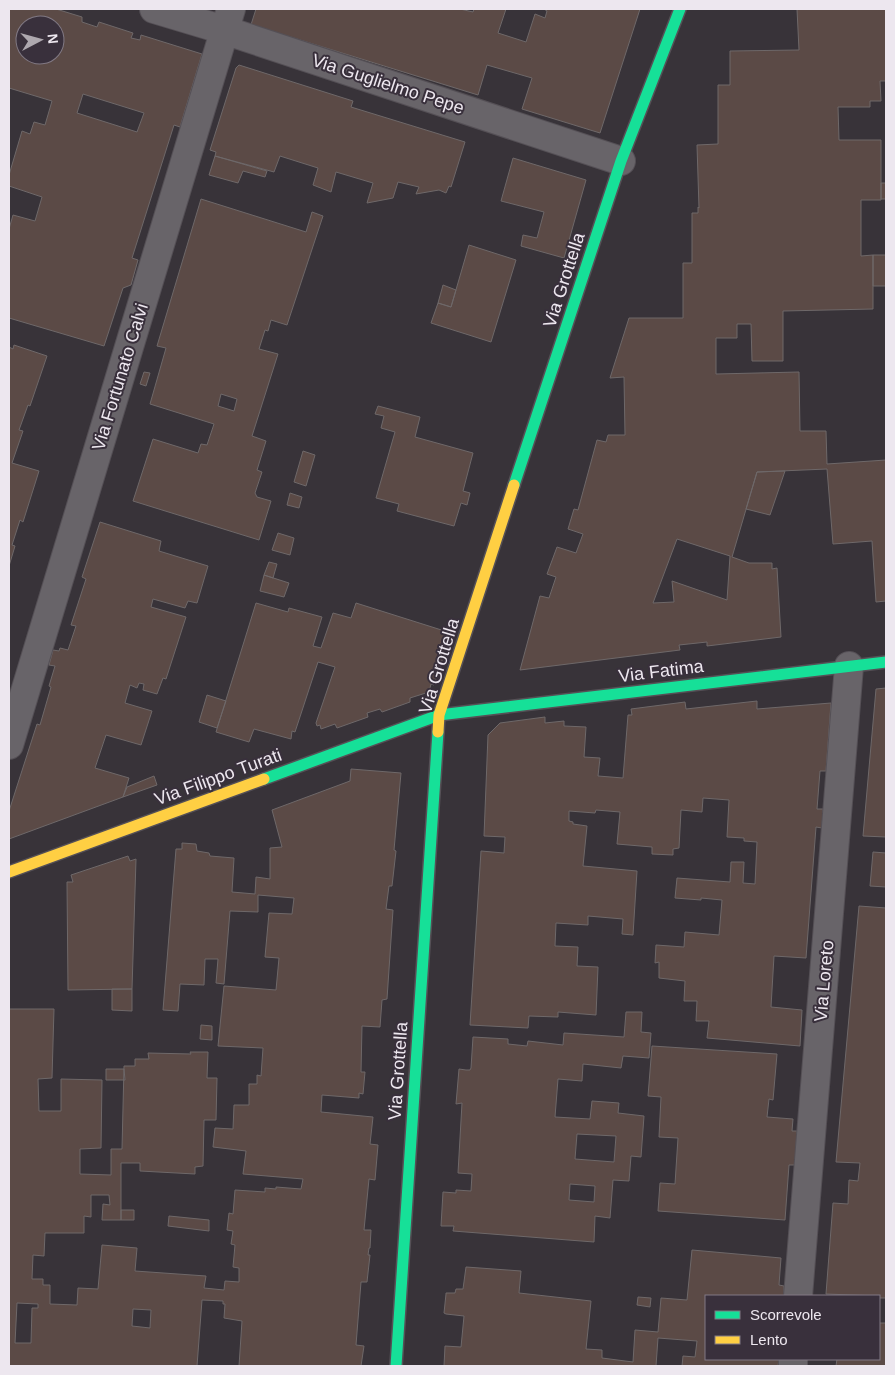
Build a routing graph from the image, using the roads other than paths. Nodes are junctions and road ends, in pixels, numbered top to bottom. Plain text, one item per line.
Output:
1 (154, 9) edge
2 (680, 9) edge
3 (227, 19) edge
4 (621, 161) junction
5 (886, 662) edge
6 (849, 666) junction
7 (439, 715) junction
8 (9, 745) edge
9 (9, 872) edge
10 (798, 1295) edge
11 (396, 1366) edge

1 - 3 street, Via Guglielmo Pepe
2 - 4 street, Via Grottella
3 - 4 street, Via Guglielmo Pepe
3 - 8 street, Via Fortunato Calvi
4 - 7 street, Via Grottella
5 - 6 street, Via Fatima
6 - 7 street, Via Fatima
6 - 10 street, Via Loreto
7 - 9 street, Via Filippo Turati
7 - 11 street, Via Grottella

